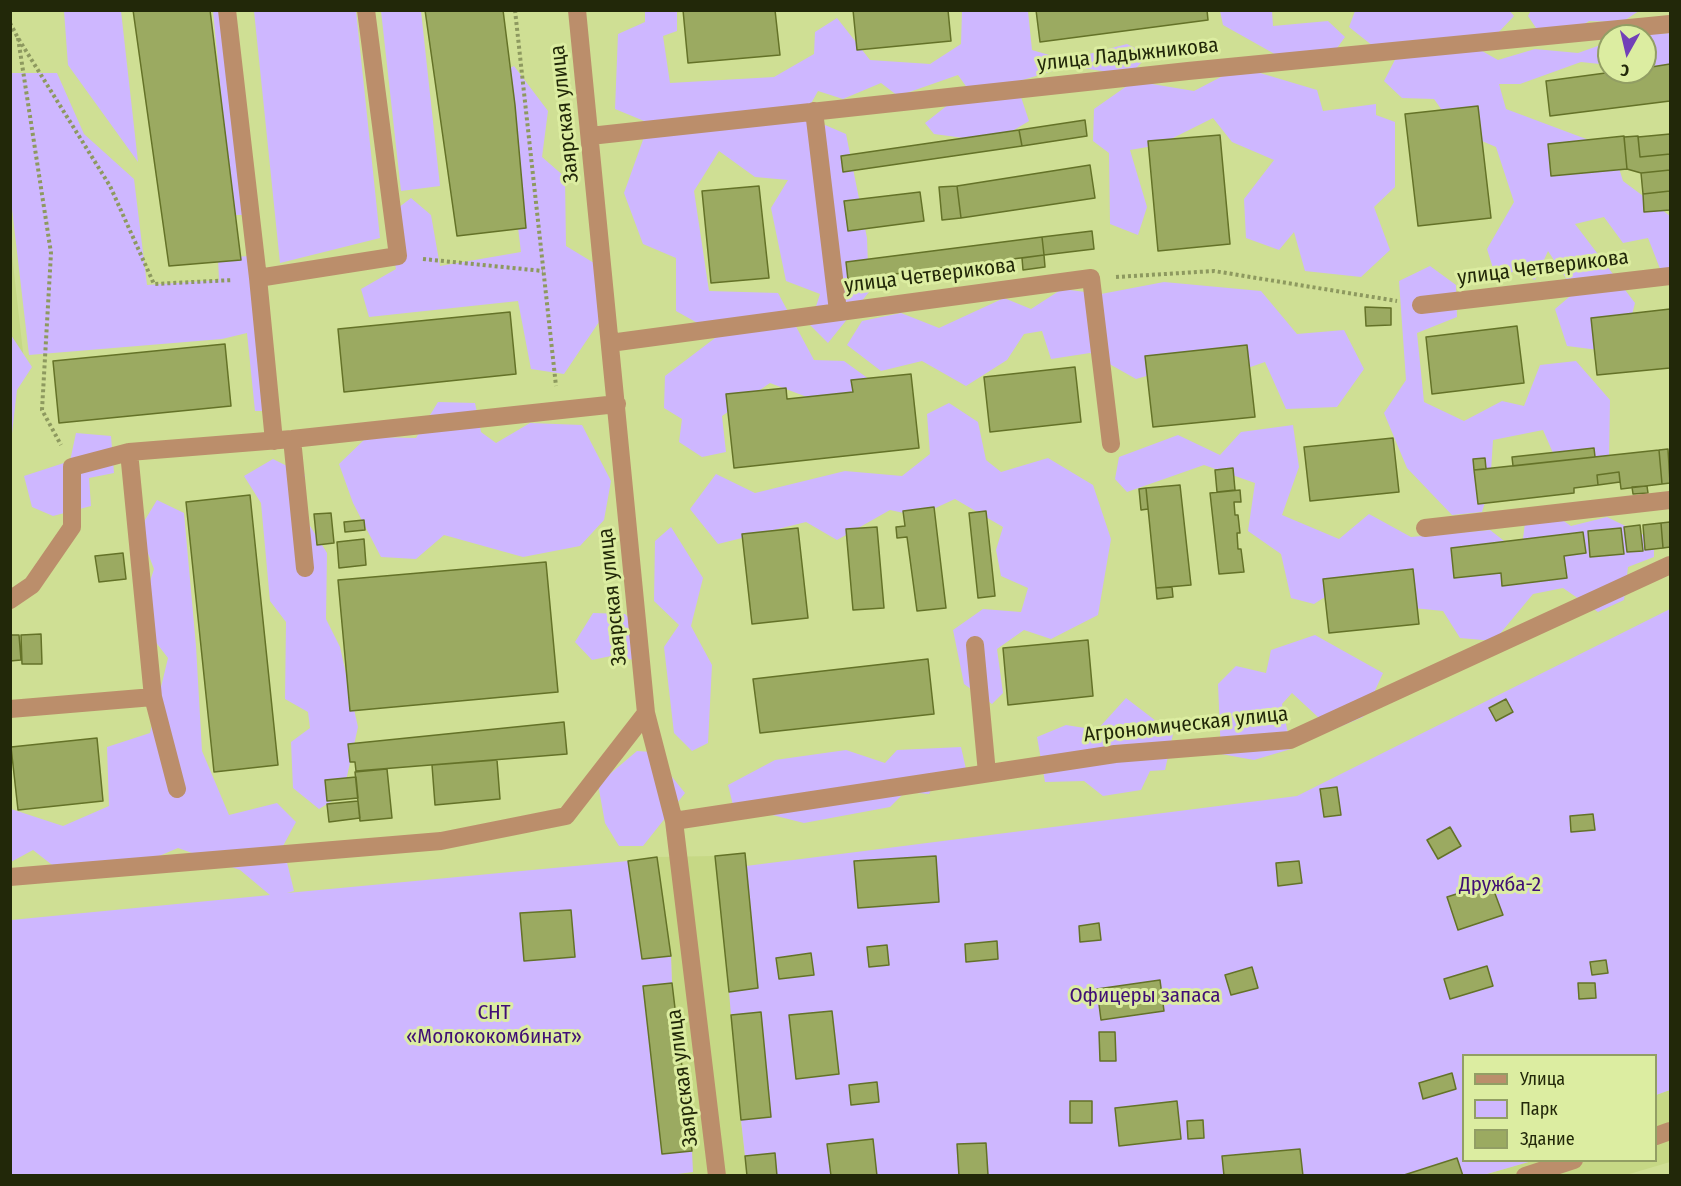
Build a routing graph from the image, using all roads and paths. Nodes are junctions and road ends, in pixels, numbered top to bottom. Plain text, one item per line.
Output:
1 (227, 10) edge
2 (366, 10) edge
3 (516, 10) edge
4 (577, 10) edge
5 (10, 23) edge
6 (1671, 24) edge
7 (18, 38) junction
8 (814, 111) junction
9 (590, 136) junction
10 (398, 256) junction
11 (543, 271) junction
12 (1671, 276) edge
13 (258, 278) junction
14 (1091, 278) junction
15 (1421, 305) joint
16 (838, 311) junction
17 (610, 343) junction
18 (617, 404) junction
19 (558, 409) junction
20 (283, 440) junction
21 (1111, 444) dead end
22 (129, 452) junction
23 (72, 467) junction
24 (1671, 500) edge
25 (1425, 528) dead end
26 (1671, 565) edge
27 (305, 568) dead end
28 (10, 600) edge
29 (975, 645) dead end
30 (153, 697) junction
31 (10, 709) edge
32 (646, 713) junction
33 (987, 773) junction
34 (177, 789) dead end
35 (674, 821) junction
36 (10, 877) edge
37 (1571, 1162) edge
38 (717, 1176) edge
39 (1525, 1176) edge

1 - 13 street
2 - 10 street
3 - 11 path
4 - 9 street, Заярская улица
5 - 7 path
6 - 8 street, улица Ладыжникова
7 - 13 path
7 - 23 path
8 - 9 street, улица Ладыжникова
8 - 16 street
9 - 17 street, Заярская улица
10 - 11 path
10 - 13 street
11 - 19 path
12 - 15 street, улица Четверикова
13 - 20 street
14 - 15 path
14 - 16 street, улица Четверикова
14 - 21 street
16 - 17 street, улица Четверикова
17 - 18 street, Заярская улица
18 - 19 street
18 - 32 street, Заярская улица
19 - 20 street
20 - 22 street
20 - 27 street
22 - 23 street
22 - 30 street
23 - 28 street
24 - 25 street
26 - 33 street, Агрономическая улица
29 - 33 street
30 - 31 street
30 - 34 street
32 - 35 street, Заярская улица
32 - 36 street
33 - 35 street, Агрономическая улица
35 - 38 street, Заярская улица
37 - 39 street

